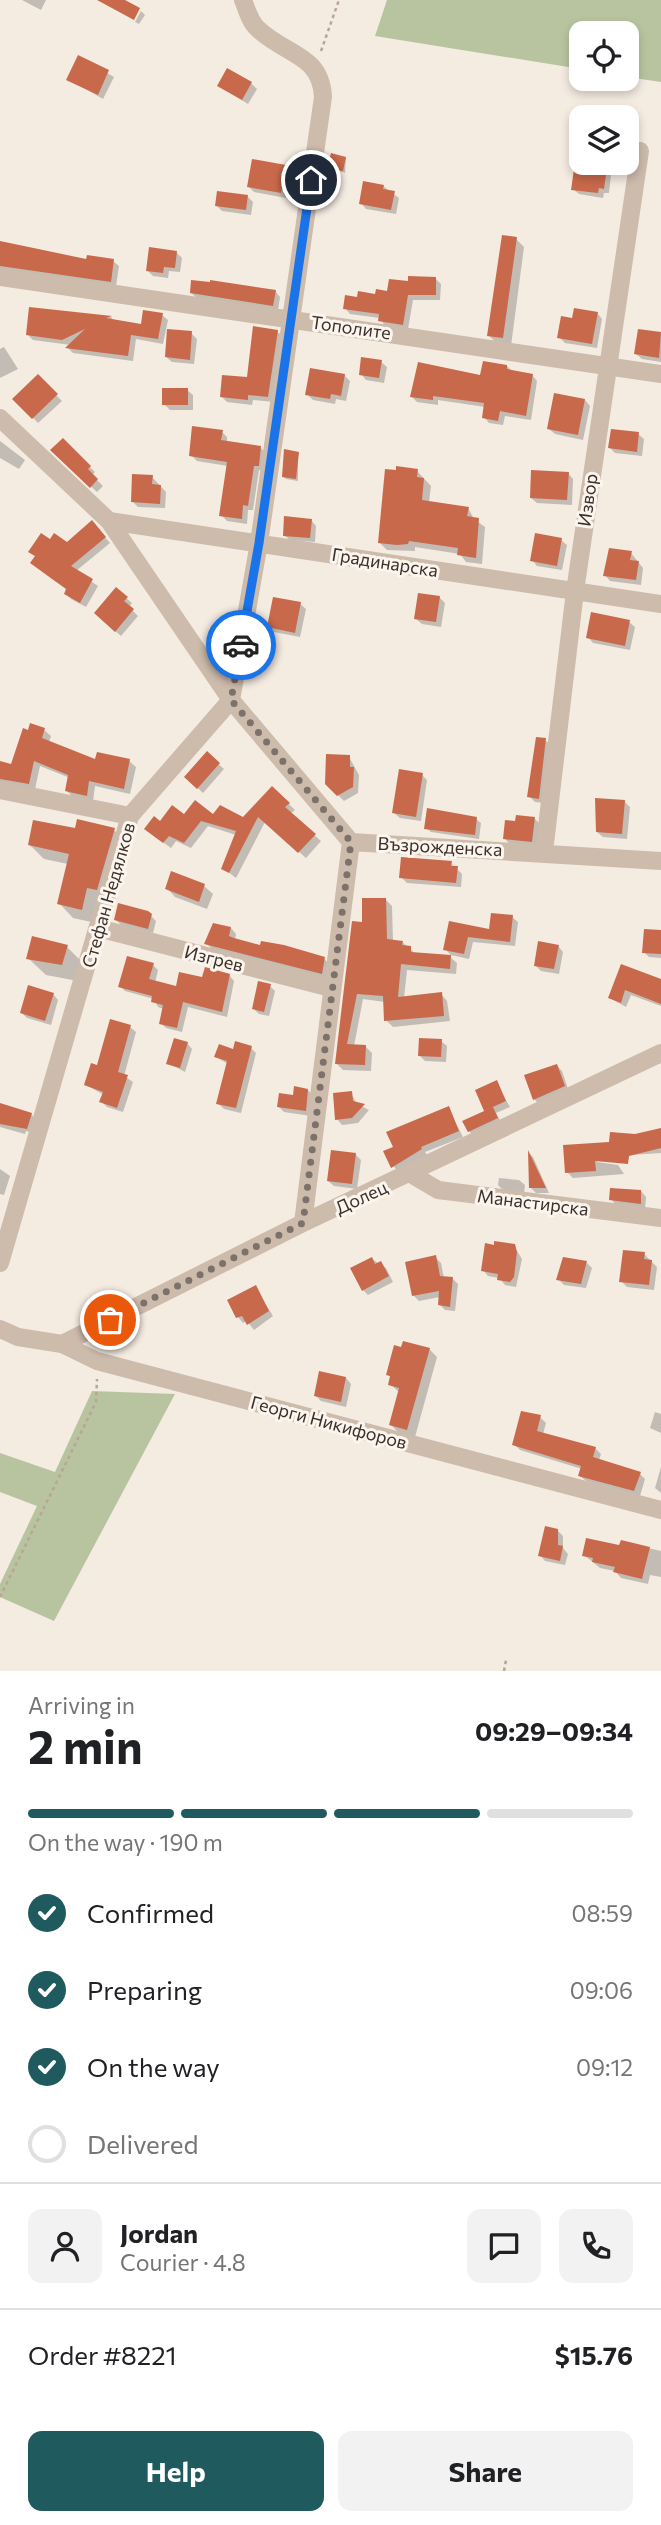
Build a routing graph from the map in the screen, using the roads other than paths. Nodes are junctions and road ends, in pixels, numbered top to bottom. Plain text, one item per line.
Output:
1 (243, 0) edge
2 (640, 150) dead end
3 (0, 277) edge
4 (291, 318) junction
5 (606, 365) junction
6 (661, 374) edge
7 (0, 418) edge
8 (109, 521) junction
9 (259, 543) junction
10 (575, 591) junction
11 (661, 604) edge
12 (231, 700) junction
13 (0, 790) edge
14 (130, 816) junction
15 (351, 842) junction
16 (544, 852) junction
17 (661, 861) edge
18 (98, 928) junction
19 (331, 988) junction
20 (661, 1054) edge
21 (411, 1174) junction
22 (661, 1218) edge
23 (303, 1223) junction
24 (0, 1263) edge
25 (0, 1329) edge
26 (62, 1344) junction
27 (661, 1510) edge

1 - 4 street
2 - 5 street, Извор
3 - 4 street, Тополите
4 - 5 street, Тополите
4 - 9 street
5 - 6 street, Тополите
5 - 10 street, Извор
7 - 8 street
8 - 9 street, Градинарска
8 - 12 street
9 - 10 street, Градинарска
9 - 12 street
10 - 11 street, Градинарска
10 - 16 street, Извор
12 - 14 street, Стефан Недялков
12 - 15 street
13 - 14 street
14 - 18 street, Стефан Недялков
15 - 16 street, Възрожденска
15 - 19 street
16 - 17 street, Възрожденска
18 - 19 street, Изгрев
18 - 24 street, Стефан Недялков
19 - 23 street
20 - 21 street, Долец
21 - 22 street, Манастирска
21 - 23 street, Долец
23 - 26 street, Долец
25 - 26 street, Георги Никифоров
26 - 27 street, Георги Никифоров

